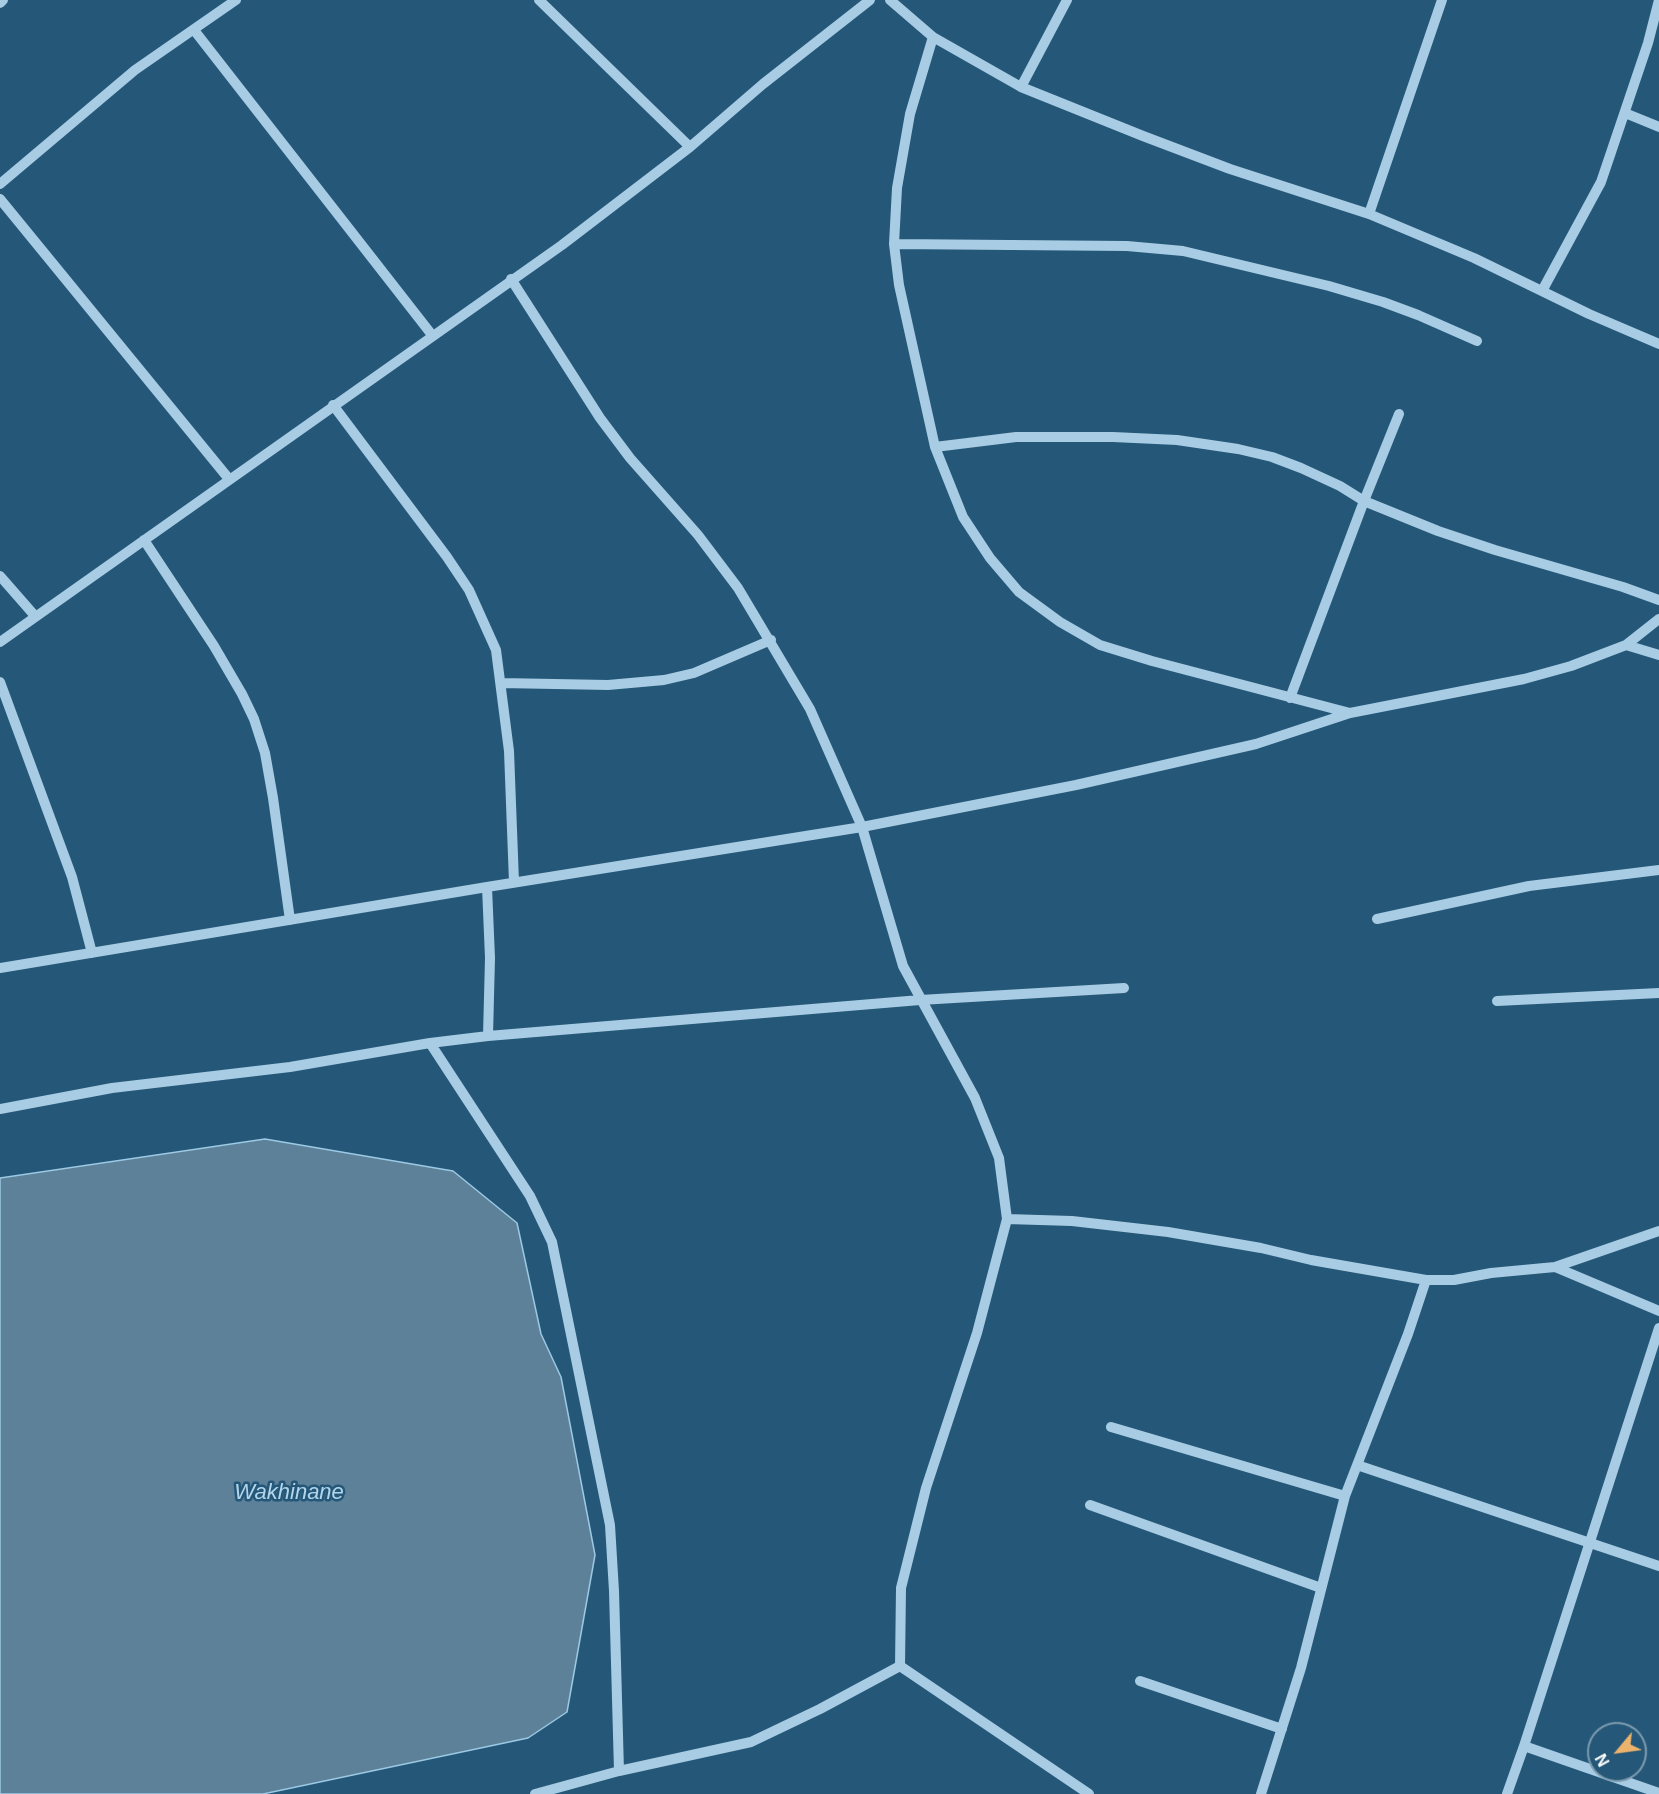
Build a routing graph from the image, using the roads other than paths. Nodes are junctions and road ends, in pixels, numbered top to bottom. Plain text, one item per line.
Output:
1 (3, 0) edge
2 (236, 0) edge
3 (538, 0) edge
4 (870, 0) edge
5 (891, 0) edge
6 (1067, 0) edge
7 (1442, 0) edge
8 (1659, 0) edge
9 (0, 3) edge
10 (194, 30) junction
11 (933, 37) junction
12 (1021, 87) junction
13 (1625, 113) junction
14 (1659, 127) edge
15 (690, 147) junction
16 (0, 184) edge
17 (0, 199) edge
18 (1369, 214) junction
19 (894, 244) junction
20 (511, 279) junction
21 (1542, 291) junction
22 (432, 334) junction
23 (1477, 341) dead end
24 (1659, 344) edge
25 (333, 405) junction
26 (1398, 414) dead end
27 (935, 447) junction
28 (229, 479) junction
29 (1364, 501) junction
30 (144, 540) junction
31 (0, 576) edge
32 (1659, 600) edge
33 (35, 616) junction
34 (1659, 619) edge
35 (771, 640) junction
36 (0, 642) edge
37 (1626, 645) junction
38 (1659, 655) edge
39 (0, 682) edge
40 (501, 683) junction
41 (1290, 698) junction
42 (1350, 713) junction
43 (862, 827) junction
44 (1659, 870) edge
45 (514, 882) junction
46 (487, 887) junction
47 (1377, 919) dead end
48 (290, 920) junction
49 (92, 953) junction
50 (0, 968) edge
51 (1124, 988) dead end
52 (1659, 993) edge
53 (920, 1000) junction
54 (1497, 1001) dead end
55 (488, 1036) junction
56 (430, 1044) junction
57 (0, 1109) edge
58 (1007, 1219) junction
59 (1659, 1231) edge
60 (1555, 1267) junction
61 (1426, 1280) junction
62 (1659, 1311) edge
63 (1659, 1328) edge
64 (1111, 1427) dead end
65 (1357, 1465) junction
66 (1345, 1496) junction
67 (1090, 1505) dead end
68 (1588, 1543) junction
69 (1659, 1566) edge
70 (1321, 1587) junction
71 (900, 1666) junction
72 (1140, 1681) dead end
73 (1282, 1730) junction
74 (1524, 1746) junction
75 (618, 1771) junction
76 (1659, 1793) edge
77 (535, 1794) edge
78 (1089, 1794) edge
79 (1261, 1794) edge
80 (1507, 1794) edge

1 - 9 street
2 - 10 street
3 - 15 street
4 - 15 street
5 - 11 street
6 - 12 street
7 - 18 street
8 - 13 street
10 - 16 street
10 - 22 street
11 - 12 street
11 - 19 street
12 - 18 street
13 - 14 street
13 - 21 street
15 - 20 street
17 - 28 street
18 - 21 street
19 - 23 street
19 - 27 street
20 - 22 street
20 - 35 street
21 - 24 street
22 - 25 street
25 - 28 street
25 - 40 street
26 - 29 street
27 - 29 street
27 - 41 street
28 - 30 street
29 - 32 street
29 - 41 street
30 - 33 street
30 - 48 street
31 - 33 street
33 - 36 street
34 - 37 street
35 - 40 street
35 - 43 street
37 - 38 street
37 - 42 street
39 - 49 street
40 - 45 street
41 - 42 street
42 - 43 street
43 - 45 street
43 - 53 street
44 - 47 street
45 - 46 street
46 - 48 street
46 - 55 street
48 - 49 street
49 - 50 street
51 - 53 street
52 - 54 street
53 - 55 street
53 - 58 street
55 - 56 street
56 - 57 street
56 - 75 street
58 - 61 street
58 - 71 street
59 - 60 street
60 - 61 street
60 - 62 street
61 - 65 street
63 - 68 street
64 - 66 street
65 - 66 street
65 - 68 street
66 - 70 street
67 - 70 street
68 - 69 street
68 - 74 street
70 - 73 street
71 - 75 street
71 - 78 street
72 - 73 street
73 - 79 street
74 - 76 street
74 - 80 street
75 - 77 street

